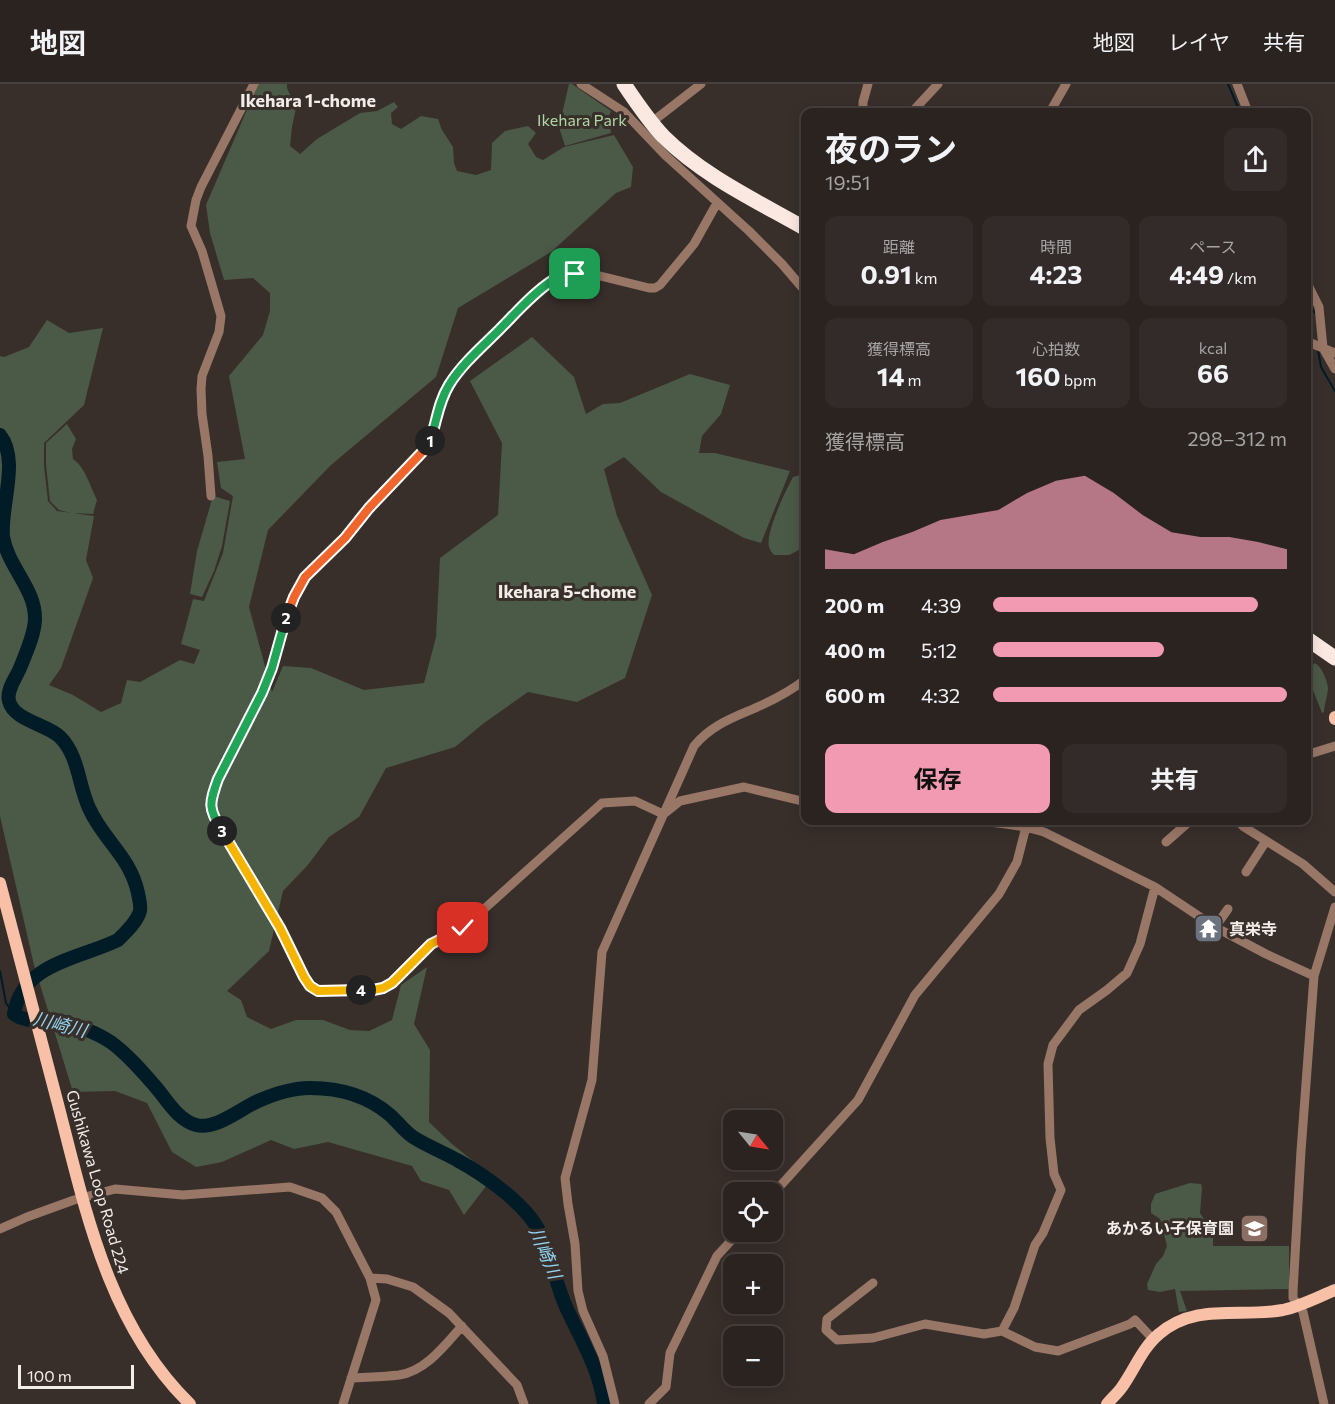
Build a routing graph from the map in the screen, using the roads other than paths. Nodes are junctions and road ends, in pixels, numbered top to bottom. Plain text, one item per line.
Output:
1 (254, 84) edge
2 (581, 84) edge
3 (624, 84) edge
4 (701, 84) edge
5 (868, 84) edge
6 (938, 84) edge
7 (1066, 84) edge
8 (1237, 84) edge
9 (863, 108) edge
10 (916, 108) edge
11 (1052, 108) edge
12 (1246, 108) edge
13 (652, 122) junction
14 (669, 150) junction
15 (717, 203) junction
16 (801, 226) edge
17 (801, 286) edge
18 (1311, 291) edge
19 (1316, 345) edge
20 (1335, 353) edge
21 (1335, 369) edge
22 (211, 496) dead end
23 (1311, 641) edge
24 (1335, 658) edge
25 (801, 683) edge
26 (1335, 746) edge
27 (1311, 753) edge
28 (801, 801) edge
29 (663, 814) junction
30 (1015, 825) edge
31 (1185, 825) edge
32 (1244, 825) edge
33 (1026, 827) junction
34 (1266, 841) junction
35 (1166, 842) dead end
36 (1246, 872) dead end
37 (0, 883) edge
38 (1155, 887) junction
39 (1335, 892) edge
40 (1335, 908) edge
41 (1228, 909) dead end
42 (1215, 927) junction
43 (1314, 976) junction
44 (783, 1183) edge
45 (82, 1198) junction
46 (0, 1229) edge
47 (730, 1242) edge
48 (370, 1278) junction
49 (873, 1283) dead end
50 (1335, 1290) edge
51 (1297, 1305) junction
52 (462, 1326) junction
53 (1002, 1331) junction
54 (1153, 1339) junction
55 (351, 1378) junction
56 (190, 1404) edge
57 (343, 1404) edge
58 (524, 1404) edge
59 (615, 1404) edge
60 (649, 1404) edge
61 (1107, 1404) edge
62 (1324, 1404) edge

1 - 22 street
2 - 14 street
3 - 13 highway
4 - 13 street
5 - 9 street
6 - 10 street
7 - 11 street
8 - 12 street
13 - 14 highway
14 - 15 street
14 - 16 highway
15 - 17 street
15 - 29 street
18 - 19 street
19 - 20 street
19 - 21 street
23 - 24 highway
25 - 29 street
26 - 27 street
28 - 29 street
29 - 59 street
30 - 33 street
31 - 35 street
32 - 34 street
33 - 38 street
33 - 44 street
34 - 36 street
34 - 39 street
37 - 45 main road, Gushikawa Loop Road 224
38 - 42 street
38 - 53 street
40 - 43 street
41 - 42 street
42 - 43 street
43 - 51 street
45 - 46 street
45 - 48 street
45 - 56 main road, Gushikawa Loop Road 224
47 - 60 street
48 - 52 street
48 - 55 street
49 - 53 street
50 - 51 main road
51 - 54 main road
51 - 62 street
52 - 55 street
52 - 58 street
53 - 54 street
54 - 61 main road
55 - 57 street

